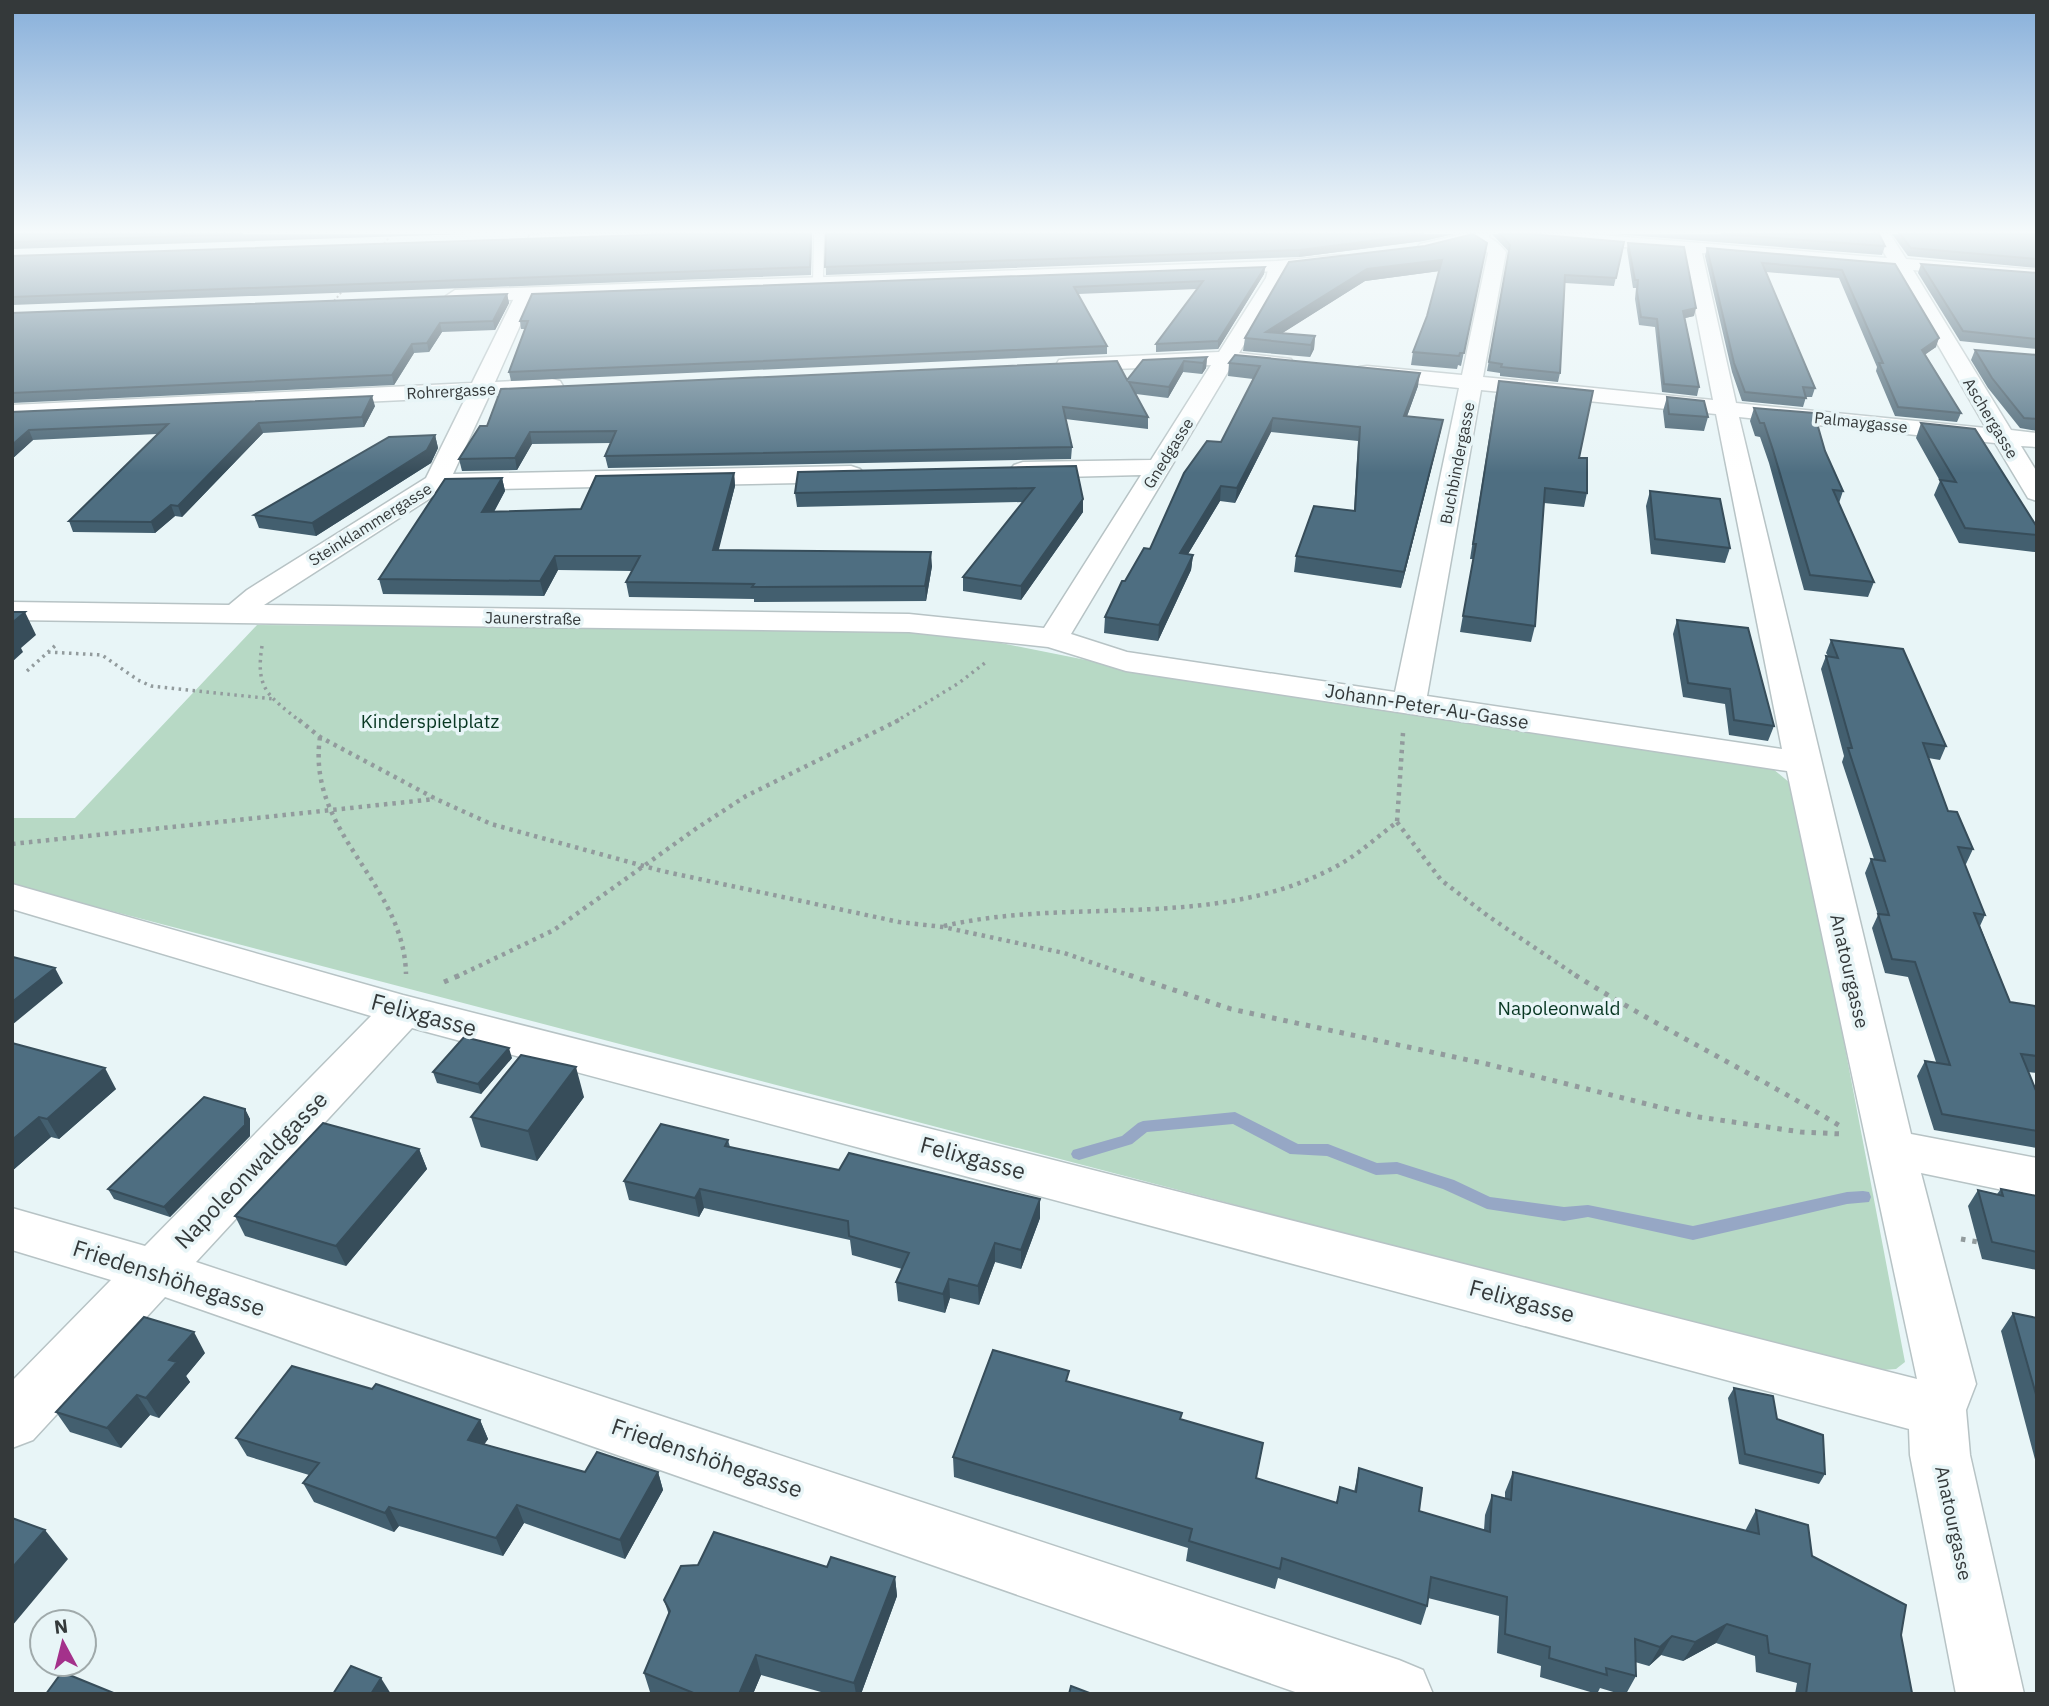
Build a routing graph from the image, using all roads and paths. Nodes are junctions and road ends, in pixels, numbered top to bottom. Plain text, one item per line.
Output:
1 (516, 314) edge
2 (1253, 314) edge
3 (1486, 314) edge
4 (1706, 314) edge
5 (1929, 314) edge
6 (1950, 349) junction
7 (1975, 351) edge
8 (1226, 358) junction
9 (1047, 366) edge
10 (1308, 366) edge
11 (1349, 370) edge
12 (1473, 382) junction
13 (579, 385) edge
14 (482, 389) junction
15 (1727, 409) junction
16 (12, 412) edge
17 (2002, 436) junction
18 (2037, 440) edge
19 (1158, 467) junction
20 (1006, 471) edge
21 (881, 473) edge
22 (437, 482) junction
23 (2037, 493) edge
24 (12, 611) edge
25 (236, 614) junction
26 (279, 615) junction
27 (1015, 634) junction
28 (1053, 638) junction
29 (48, 652) dead end
30 (273, 699) junction
31 (1409, 703) junction
32 (320, 737) junction
33 (1804, 764) junction
34 (436, 799) junction
35 (330, 809) junction
36 (1397, 822) junction
37 (12, 844) edge
38 (643, 866) junction
39 (12, 897) edge
40 (943, 927) junction
41 (403, 1010) junction
42 (1890, 1148) junction
43 (2037, 1178) edge
44 (12, 1228) edge
45 (1951, 1237) dead end
46 (1978, 1242) dead end
47 (155, 1271) junction
48 (1937, 1410) junction
49 (12, 1421) edge
50 (1399, 1694) edge
51 (1990, 1694) edge

1 - 14 street, Steinklammergasse
2 - 8 street, Gnedgasse
3 - 12 street, Buchbindergasse
4 - 15 street, Anatourgasse
5 - 6 street, Aschergasse
6 - 7 street
6 - 17 street, Aschergasse
8 - 9 street
8 - 10 street
8 - 19 street, Gnedgasse
11 - 12 street, Palmaygasse
12 - 15 street, Palmaygasse
12 - 31 street, Buchbindergasse
13 - 14 street, Rohrergasse
14 - 16 street, Rohrergasse
14 - 22 street, Steinklammergasse
15 - 17 street, Palmaygasse
15 - 33 street, Anatourgasse
17 - 18 street, Palmaygasse
17 - 23 street, Aschergasse
19 - 20 street
19 - 28 street, Gnedgasse
21 - 22 street
22 - 25 street, Steinklammergasse
24 - 25 street, Jaunerstraße
25 - 26 street, Jaunerstraße
26 - 27 street, Jaunerstraße
26 - 30 path
27 - 28 street, Jaunerstraße
27 - 38 path
28 - 31 street, Johann-Peter-Au-Gasse
29 - 30 path
30 - 32 path
31 - 33 street, Johann-Peter-Au-Gasse
31 - 36 path
32 - 34 path
32 - 35 path
33 - 42 street, Anatourgasse
34 - 35 path
34 - 38 path
35 - 37 path
35 - 41 path
36 - 40 path
36 - 40 path
38 - 40 path
38 - 41 path
39 - 41 street, Felixgasse
41 - 47 street, Napoleonwaldgasse
41 - 48 street, Felixgasse
42 - 43 street
42 - 48 street, Anatourgasse
44 - 47 street, Friedenshöhegasse
45 - 46 path
47 - 49 street, Napoleonwaldgasse
47 - 50 street, Friedenshöhegasse
48 - 51 street, Anatourgasse

